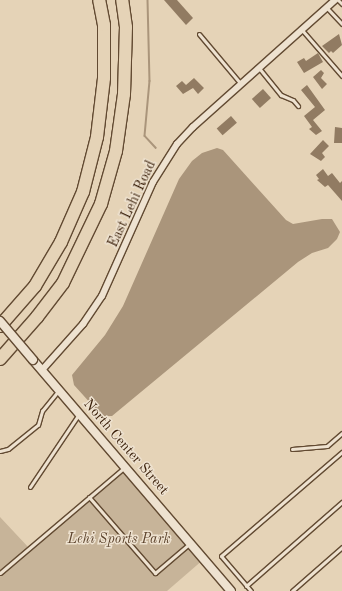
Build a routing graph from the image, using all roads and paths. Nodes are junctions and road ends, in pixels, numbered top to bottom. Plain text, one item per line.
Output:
1 (99, 0) edge
2 (122, 0) edge
3 (335, 0) edge
4 (338, 0) edge
5 (342, 4) edge
6 (327, 8) junction
7 (342, 24) edge
8 (302, 30) junction
9 (199, 34) dead end
10 (259, 68) junction
11 (342, 76) edge
12 (241, 84) junction
13 (298, 106) dead end
14 (0, 321) edge
15 (0, 326) edge
16 (0, 359) edge
17 (42, 370) junction
18 (59, 389) junction
19 (80, 414) junction
20 (342, 433) edge
21 (292, 449) dead end
22 (0, 451) edge
23 (342, 452) edge
24 (125, 467) junction
25 (30, 487) dead end
26 (89, 497) junction
27 (342, 502) edge
28 (190, 543) junction
29 (342, 547) edge
30 (0, 573) edge
31 (246, 586) junction
32 (231, 591) edge
33 (251, 591) edge
34 (292, 591) edge

1 - 15 highway
2 - 16 highway
3 - 6 street, East Lehi Road
4 - 5 lane
6 - 7 lane
6 - 8 street, East Lehi Road
8 - 10 street, East Lehi Road
8 - 11 lane
9 - 12 lane
10 - 12 street, East Lehi Road
10 - 13 lane
12 - 17 street, East Lehi Road
14 - 17 street, North Center Street, bridge
17 - 18 street, North Center Street
18 - 19 street, North Center Street
18 - 22 lane
19 - 24 street, North Center Street
19 - 25 lane
20 - 21 lane
23 - 31 lane
24 - 26 lane
24 - 28 street, North Center Street
26 - 28 lane
26 - 30 lane
27 - 31 lane
28 - 32 street, North Center Street
29 - 34 lane
31 - 33 lane

